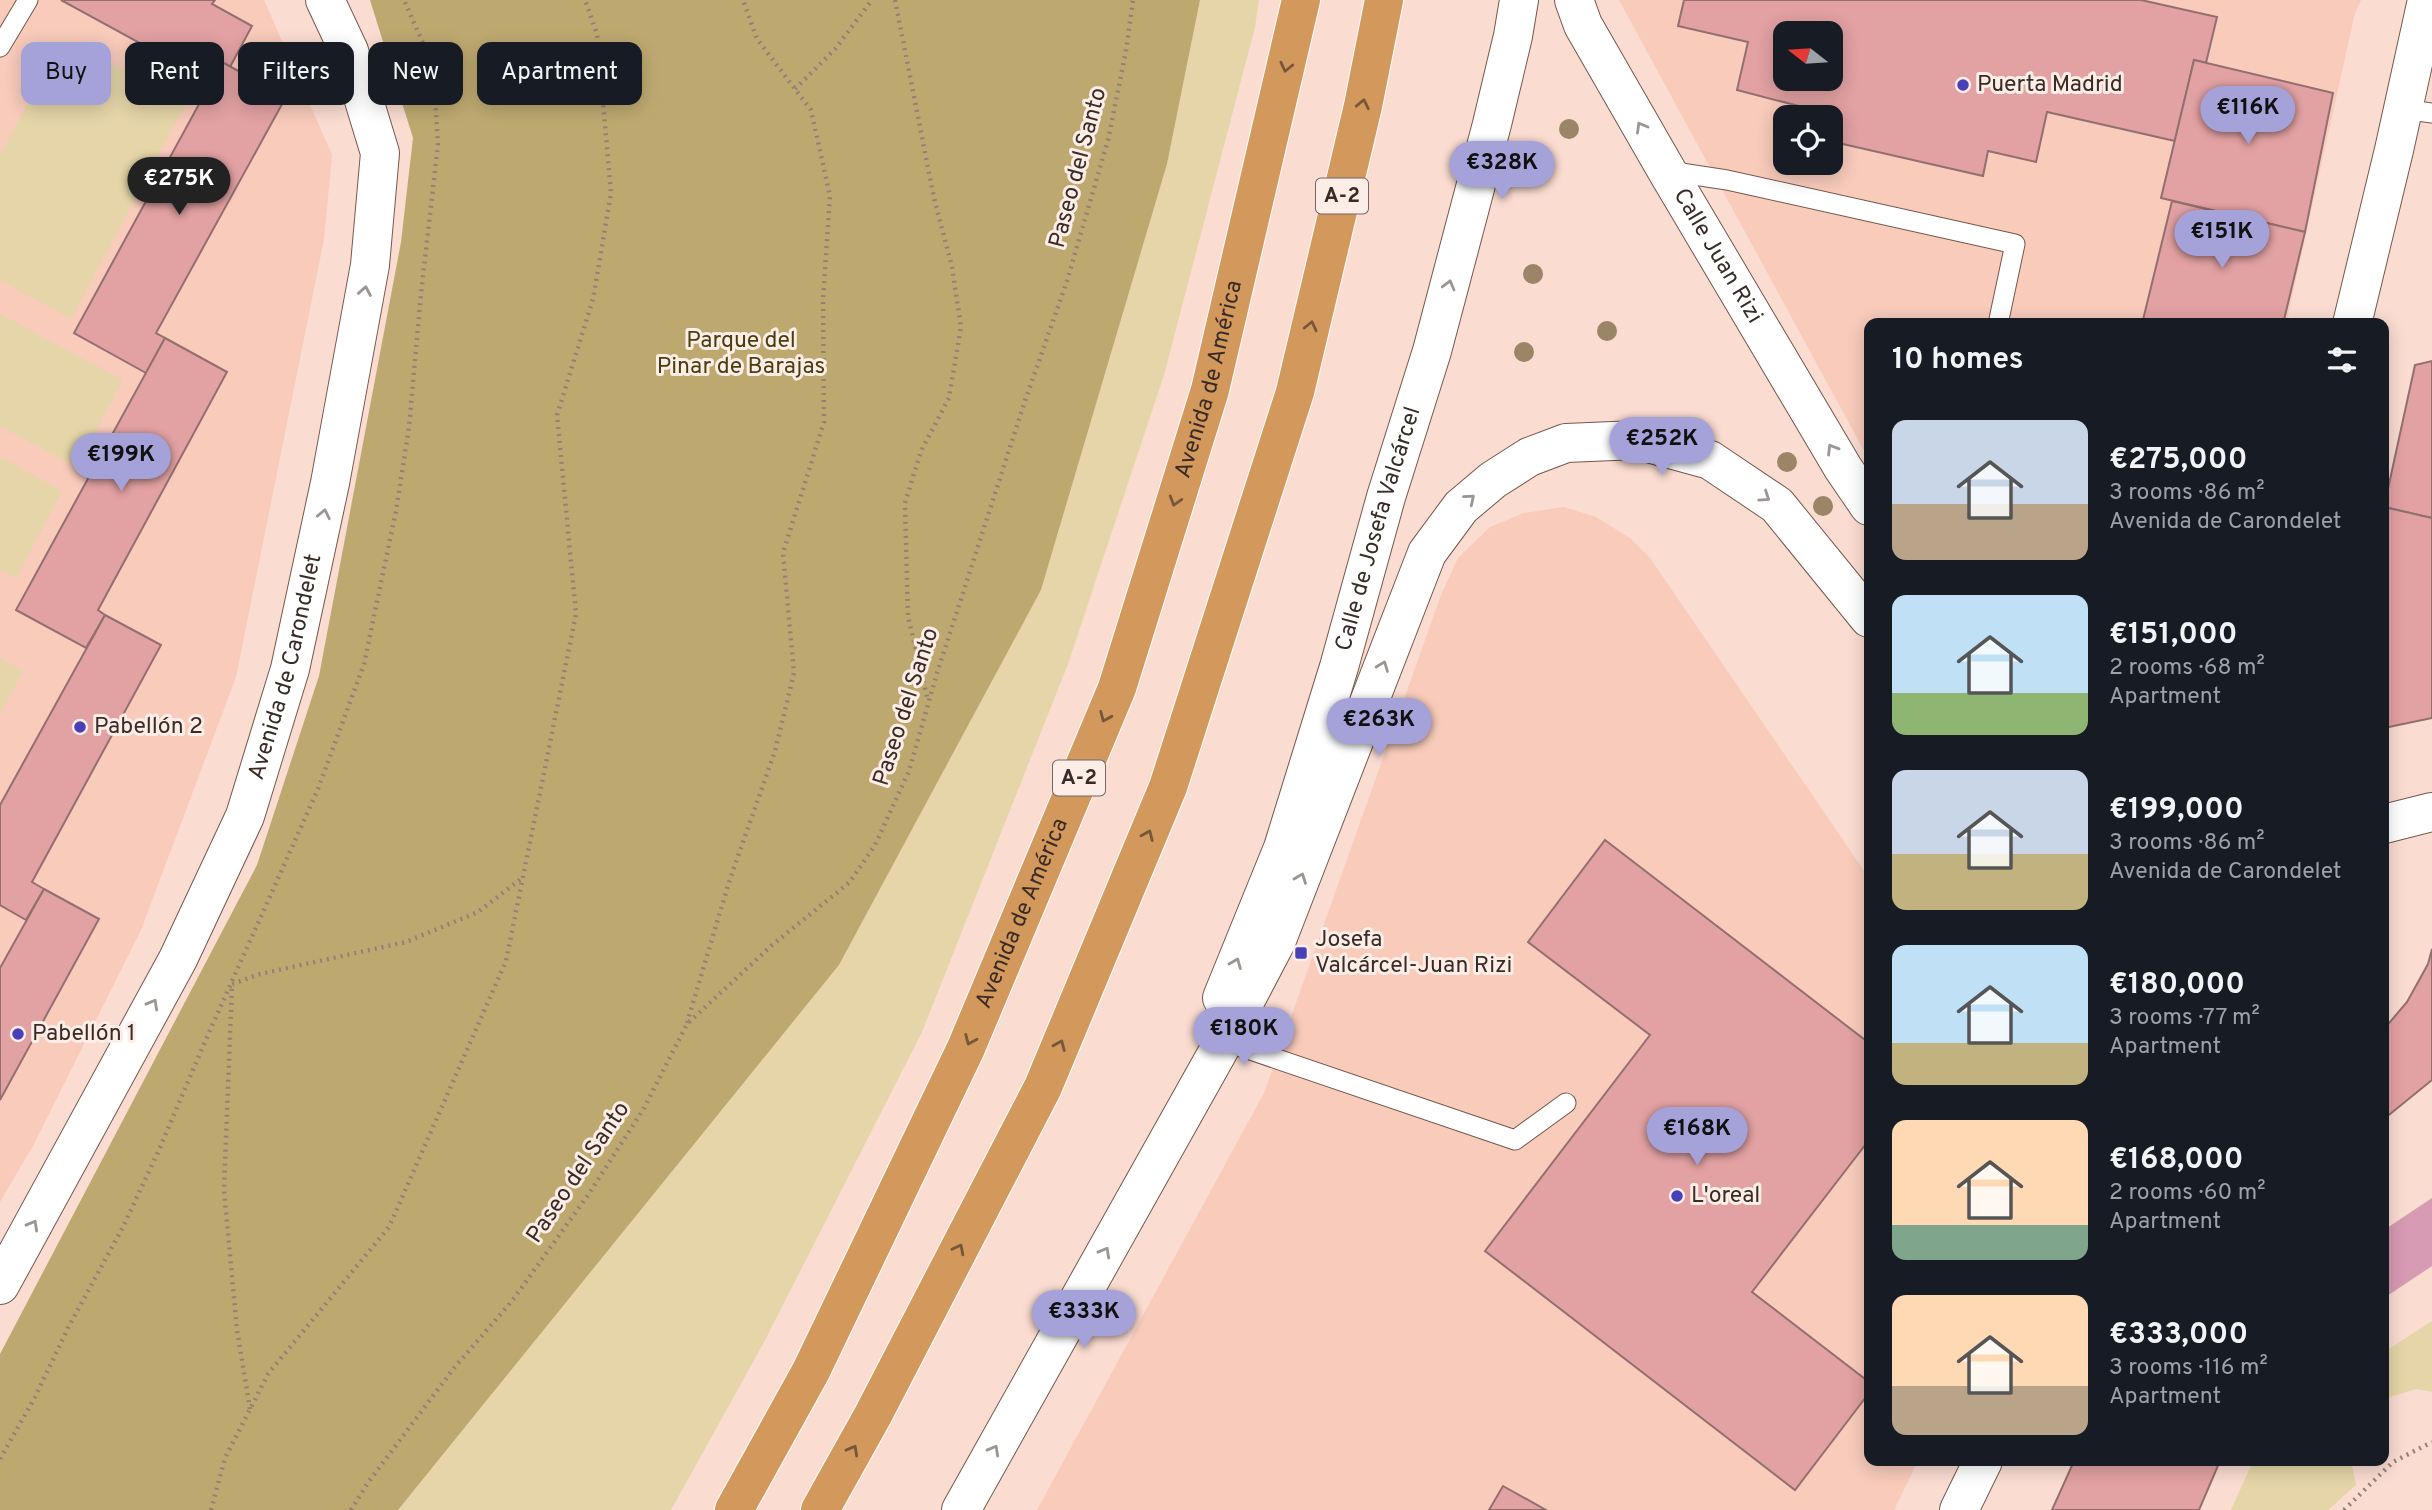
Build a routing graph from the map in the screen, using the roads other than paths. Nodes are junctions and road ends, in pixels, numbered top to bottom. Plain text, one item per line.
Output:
1 (28, 0) edge
2 (325, 0) edge
3 (1301, 0) edge
4 (1384, 0) edge
5 (1519, 0) edge
6 (1574, 0) edge
7 (2427, 0) edge
8 (0, 47) edge
9 (2417, 111) edge
10 (1667, 171) junction
11 (1998, 318) edge
12 (2354, 318) edge
13 (1864, 499) edge
14 (1864, 612) edge
15 (2432, 812) edge
16 (2389, 823) edge
17 (1224, 1041) junction
18 (1566, 1103) dead end
19 (1155, 1162) junction
20 (0, 1285) edge
21 (1981, 1466) edge
22 (734, 1510) edge
23 (820, 1510) edge
24 (961, 1510) edge
25 (1959, 1510) edge

1 - 8 lane
20 -> 2 street, Avenida de Carondelet
3 -> 22 highway, Avenida de América / A-2
23 -> 4 highway, A-2
19 -> 5 street, Calle de Josefa Valcárcel
10 -> 6 street, Calle Juan Rizi
7 - 9 street
9 - 12 street
10 - 11 lane
13 -> 10 street, Calle Juan Rizi
17 -> 14 street, Calle de Josefa Valcárcel
15 - 16 street
17 - 18 lane
17 - 19 street, Calle de Josefa Valcárcel
24 -> 19 street, Calle de Josefa Valcárcel
21 - 25 street

